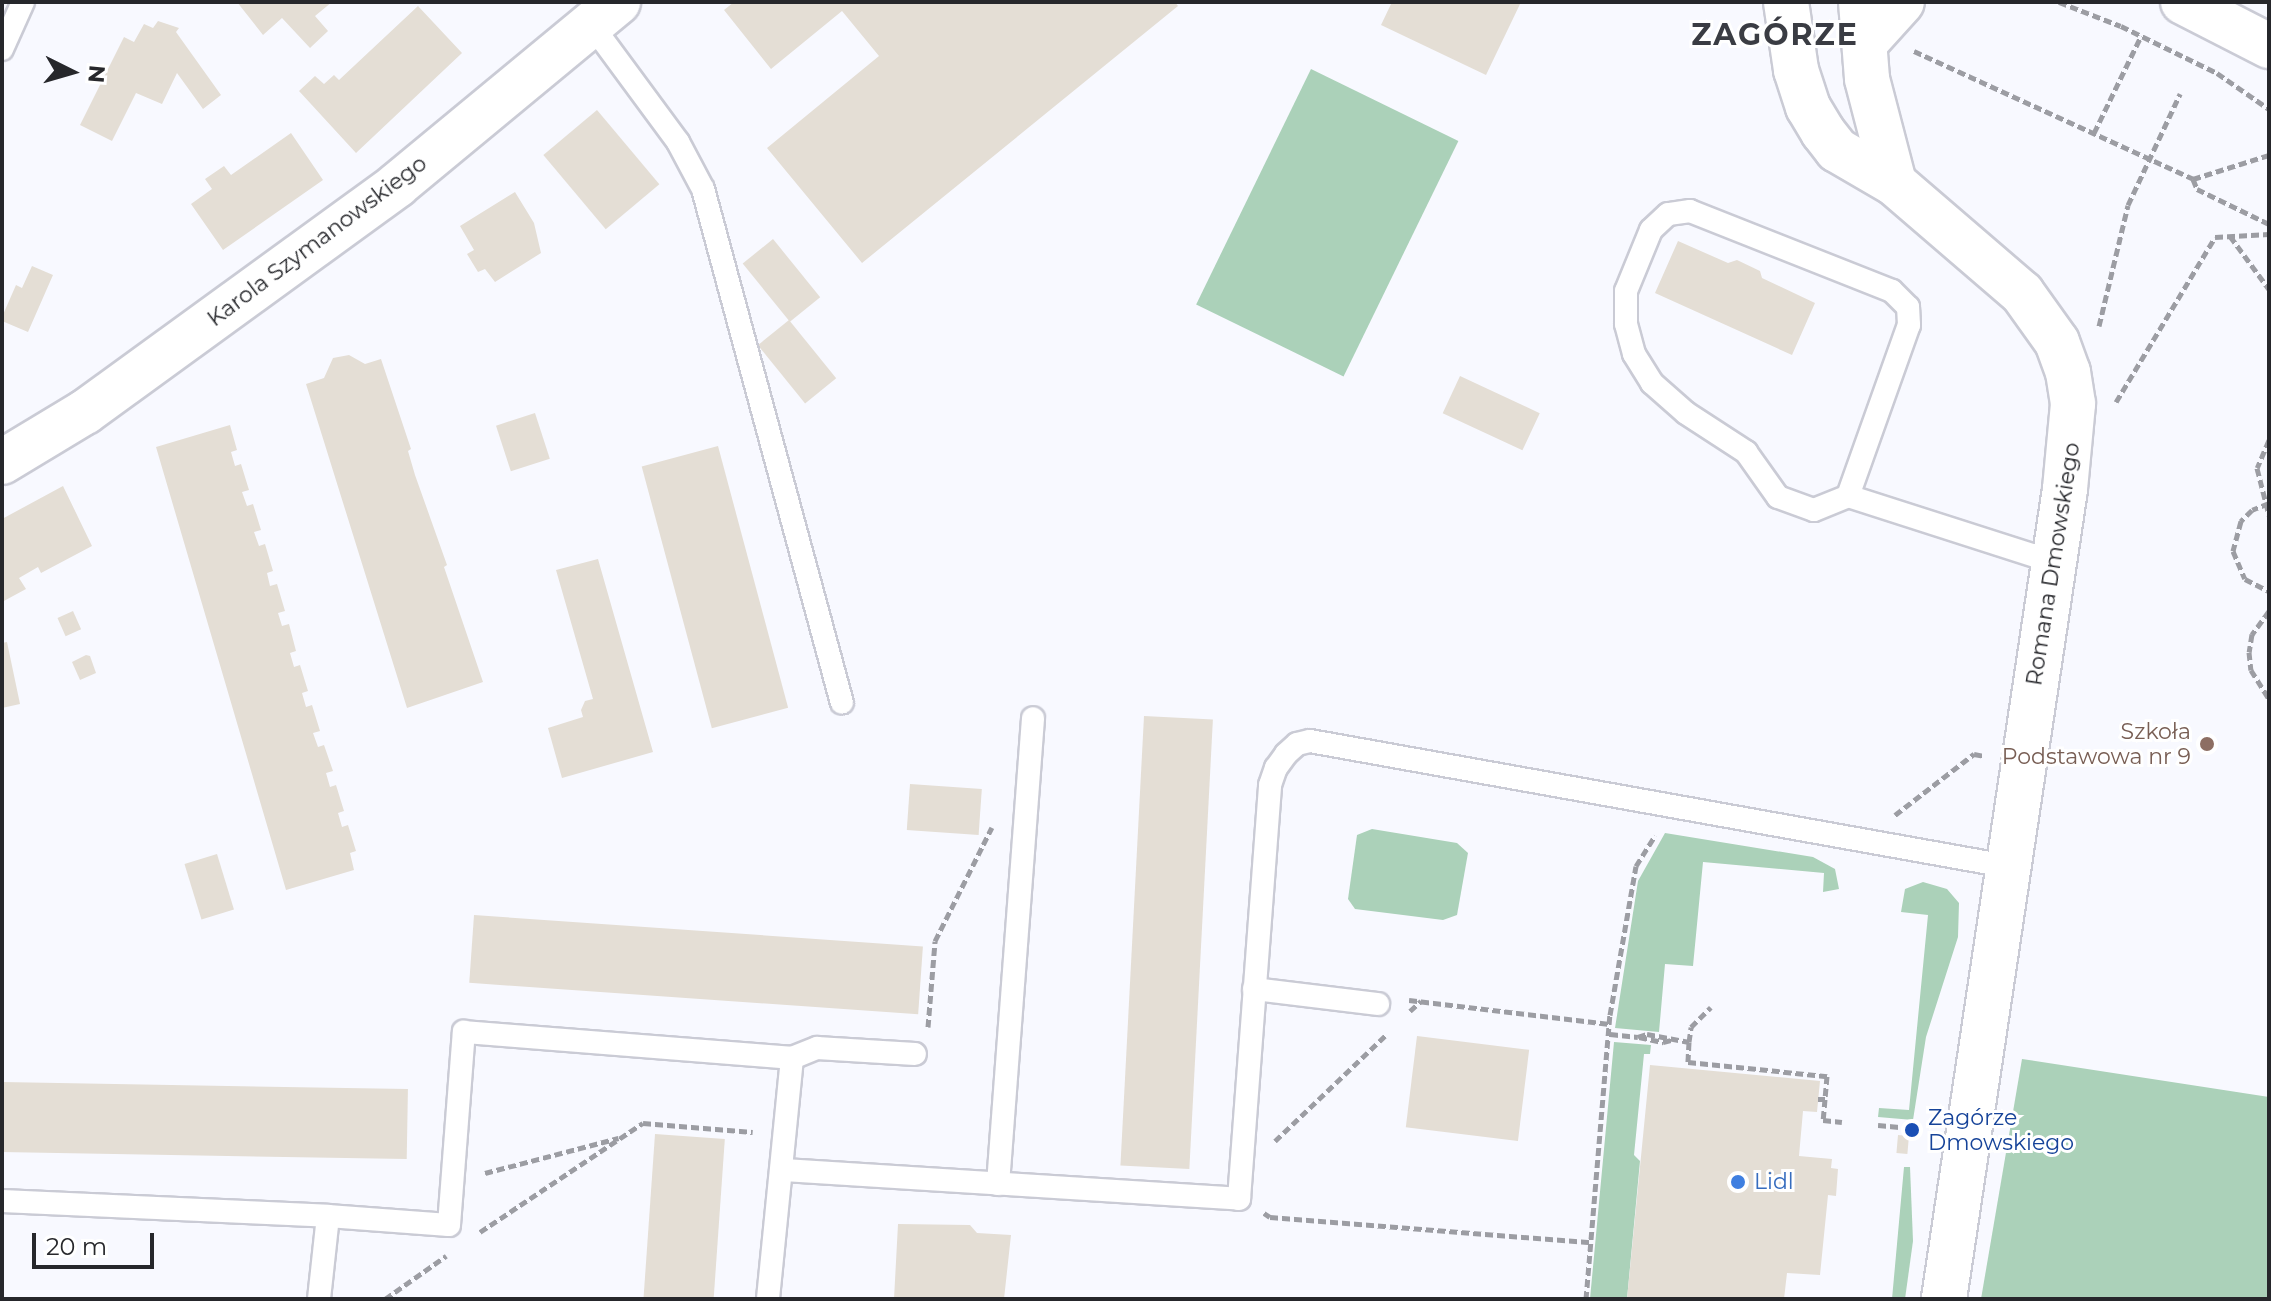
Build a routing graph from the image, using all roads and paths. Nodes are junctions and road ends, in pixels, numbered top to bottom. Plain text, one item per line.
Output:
1 (23, 2) edge
2 (1786, 2) edge
3 (1902, 2) edge
4 (2059, 2) edge
5 (2183, 2) edge
6 (604, 13) edge
7 (1876, 31) edge
8 (2141, 36) junction
9 (2269, 46) edge
10 (2, 49) edge
11 (2180, 94) dead end
12 (2269, 109) edge
13 (2094, 133) junction
14 (2269, 155) edge
15 (2150, 160) junction
16 (2193, 179) junction
17 (1894, 183) junction
18 (2269, 224) edge
19 (2269, 234) edge
20 (2230, 236) junction
21 (2269, 289) edge
22 (2089, 331) dead end
23 (2109, 404) dead end
24 (2269, 440) edge
25 (2, 462) edge
26 (1848, 496) junction
27 (2268, 503) edge
28 (2269, 515) edge
29 (2053, 562) junction
30 (2269, 591) edge
31 (2269, 611) edge
32 (2269, 699) edge
33 (842, 703) dead end
34 (1033, 718) dead end
35 (1993, 757) dead end
36 (996, 819) dead end
37 (1662, 824) dead end
38 (1862, 840) junction
39 (2006, 866) junction
40 (1254, 989) junction
41 (1421, 1001) junction
42 (1378, 1004) joint
43 (1711, 1007) dead end
44 (1398, 1023) dead end
45 (1610, 1024) junction
46 (1387, 1033) dead end
47 (1610, 1034) junction
48 (1689, 1042) junction
49 (915, 1054) joint
50 (792, 1058) junction
51 (1842, 1122) dead end
52 (1878, 1125) dead end
53 (1921, 1129) dead end
54 (785, 1134) junction
55 (623, 1137) junction
56 (1242, 1140) junction
57 (783, 1170) junction
58 (452, 1182) junction
59 (998, 1184) junction
60 (1239, 1199) junction
61 (2, 1201) edge
62 (328, 1216) junction
63 (475, 1235) dead end
64 (1591, 1242) junction
65 (449, 1253) dead end
66 (319, 1299) edge
67 (385, 1299) edge
68 (768, 1299) edge
69 (1586, 1299) edge
70 (1944, 1299) edge

1 - 10 lane
2 - 17 street, Romana Dmowskiego
3 - 7 street
4 - 8 path
5 - 9 street
6 - 25 street, Karola Szymanowskiego
6 - 33 lane
7 - 13 path
7 - 17 street
8 - 12 path
8 - 13 path
11 - 15 path
13 - 15 path
14 - 16 path
15 - 16 path
15 - 22 path
16 - 18 path
17 - 29 street, Romana Dmowskiego
19 - 20 path
20 - 21 path
20 - 23 path
24 - 27 path
26 - 26 lane
26 - 29 lane
27 - 28 path
27 - 30 path
29 - 39 street, Romana Dmowskiego
31 - 32 path
34 - 59 lane
35 - 38 path
36 - 49 path
37 - 45 path
38 - 39 lane
38 - 40 lane
39 - 70 street, Romana Dmowskiego
40 - 42 lane
40 - 56 lane
41 - 42 path
41 - 44 path
41 - 45 path
43 - 48 path
45 - 47 path
46 - 56 path
47 - 48 path
47 - 64 path
48 - 51 path
49 - 50 lane
50 - 54 lane
50 - 58 lane
52 - 53 path
54 - 55 path
54 - 57 lane
55 - 58 path
55 - 63 path
56 - 60 lane
57 - 59 lane
57 - 68 lane
58 - 62 lane
59 - 60 lane
60 - 64 path
61 - 62 lane
62 - 66 lane
64 - 69 path
65 - 67 path

